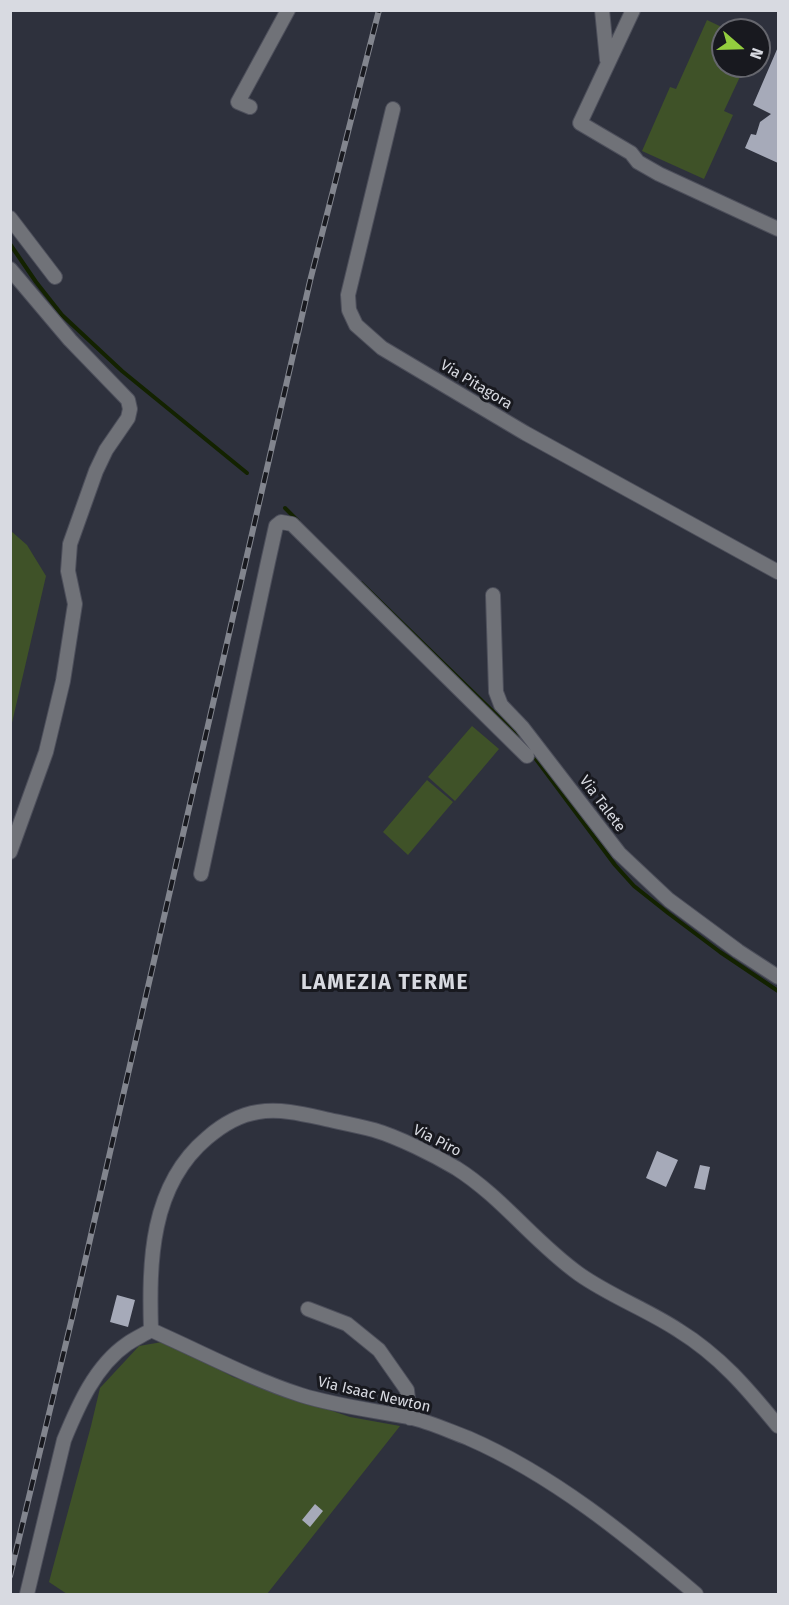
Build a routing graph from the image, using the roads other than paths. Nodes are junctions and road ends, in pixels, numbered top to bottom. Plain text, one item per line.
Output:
1 (288, 10) edge
2 (602, 10) edge
3 (633, 10) edge
4 (607, 62) junction
5 (250, 107) dead end
6 (393, 109) dead end
7 (10, 218) edge
8 (778, 229) edge
9 (10, 269) edge
10 (55, 277) dead end
11 (778, 572) edge
12 (493, 595) dead end
13 (497, 700) junction
14 (484, 714) junction
15 (526, 756) dead end
16 (10, 852) edge
17 (201, 874) dead end
18 (778, 977) edge
19 (308, 1309) dead end
20 (151, 1330) junction
21 (410, 1418) junction
22 (778, 1426) edge
23 (27, 1594) edge
24 (696, 1594) edge

1 - 5 street
2 - 4 street
3 - 4 street
4 - 8 street
6 - 11 street, Via Pitagora
7 - 10 street
9 - 16 street
12 - 13 street
13 - 14 street
13 - 18 street, Via Talete
14 - 15 street
14 - 17 street
19 - 21 street
20 - 21 street, Via Isaac Newton
20 - 22 street, Via Piro
20 - 23 street
21 - 24 street, Via Isaac Newton

